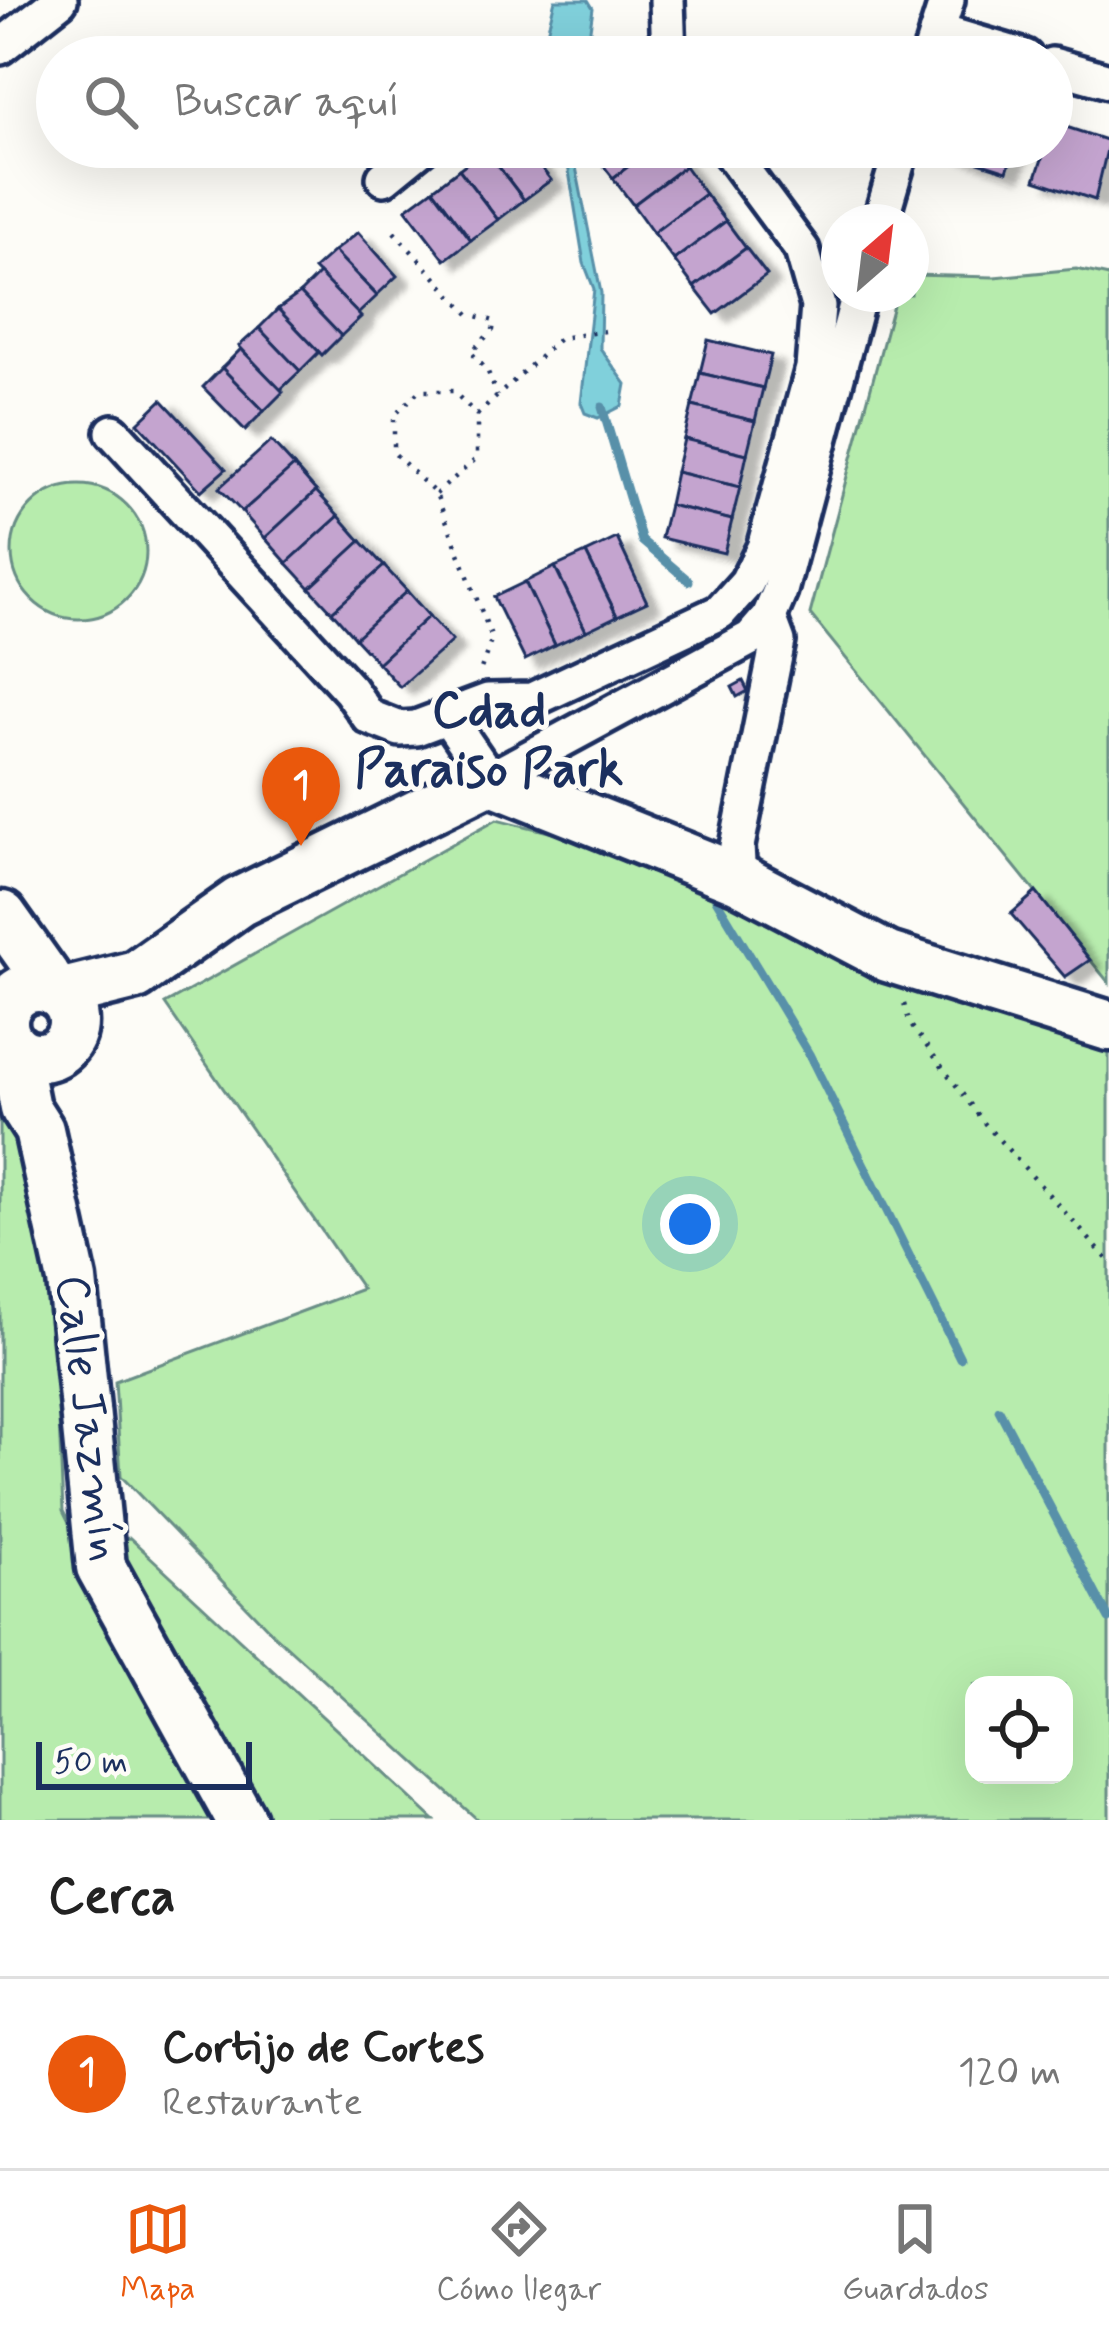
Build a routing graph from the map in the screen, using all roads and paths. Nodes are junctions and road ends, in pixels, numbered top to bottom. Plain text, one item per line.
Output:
1 (60, 0) edge
2 (667, 0) edge
3 (668, 36) edge
4 (0, 46) edge
5 (1073, 71) edge
6 (1109, 81) edge
7 (396, 168) edge
8 (741, 168) edge
9 (896, 168) edge
10 (384, 178) dead end
11 (885, 204) edge
12 (394, 232) dead end
13 (854, 312) edge
14 (605, 331) dead end
15 (496, 396) junction
16 (477, 415) junction
17 (112, 432) dead end
18 (436, 494) junction
19 (769, 617) junction
20 (459, 721) junction
21 (490, 779) junction
22 (739, 879) junction
23 (1, 919) edge
24 (888, 957) junction
25 (38, 1012) edge
26 (1109, 1026) edge
27 (1109, 1262) edge
28 (241, 1820) edge

1 - 4 street
2 - 3 street
5 - 6 street
7 - 10 street
8 - 20 street
9 - 11 street
12 - 15 path
13 - 19 street
14 - 15 path
15 - 16 path
16 - 18 path
16 - 18 path
17 - 20 street
18 - 20 path
19 - 21 street
19 - 22 street
20 - 21 street
21 - 22 street
21 - 25 street
22 - 24 street
23 - 25 street
24 - 26 street
24 - 27 path
25 - 28 street, Calle Jazmín

